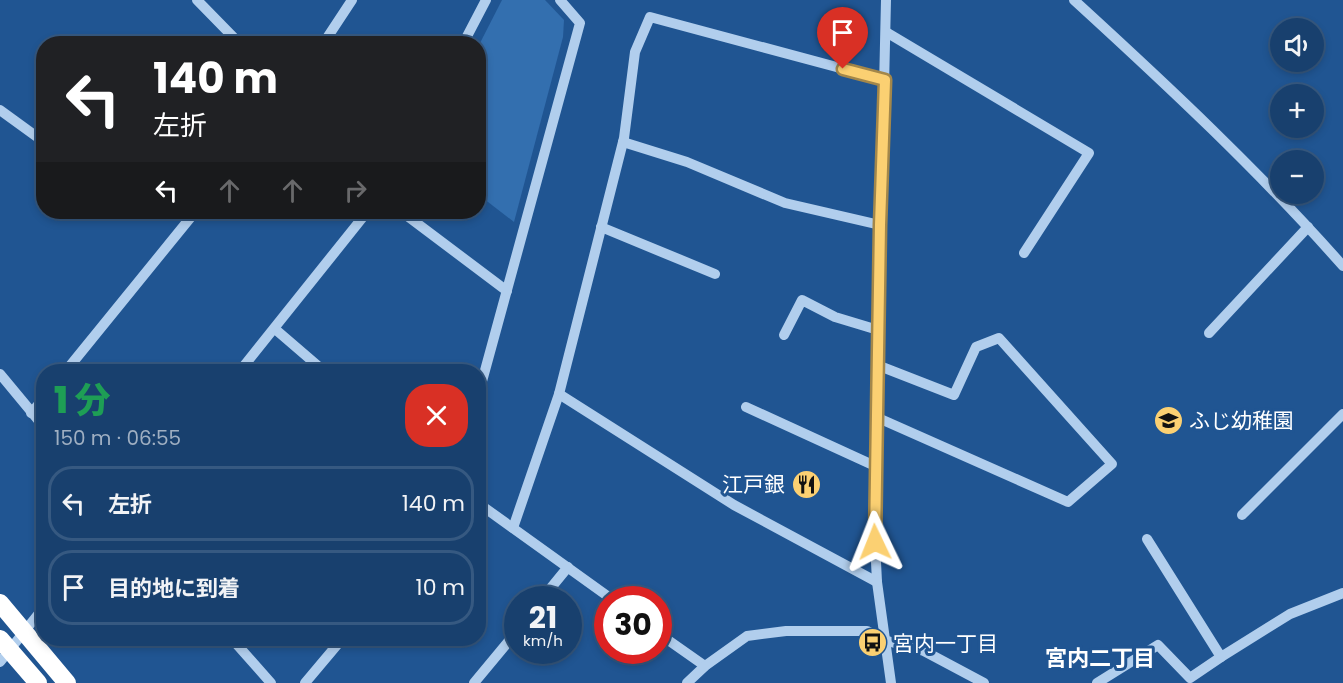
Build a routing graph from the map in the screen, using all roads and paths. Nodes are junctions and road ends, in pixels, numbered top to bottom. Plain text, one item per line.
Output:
1 (197, 0) edge
2 (352, 0) edge
3 (486, 0) edge
4 (560, 0) edge
5 (886, 0) edge
6 (1074, 0) edge
7 (886, 32) junction
8 (232, 36) edge
9 (328, 36) edge
10 (467, 36) edge
11 (885, 80) junction
12 (0, 110) edge
13 (36, 136) edge
14 (623, 142) junction
15 (189, 219) edge
16 (361, 219) edge
17 (411, 219) edge
18 (880, 225) junction
19 (601, 227) junction
20 (1308, 227) junction
21 (1024, 253) dead end
22 (1343, 266) edge
23 (715, 274) dead end
24 (507, 291) junction
25 (275, 329) junction
26 (878, 330) junction
27 (1209, 333) dead end
28 (784, 335) dead end
29 (71, 364) edge
30 (246, 364) edge
31 (316, 364) edge
32 (877, 365) junction
33 (486, 367) edge
34 (0, 374) edge
35 (559, 394) junction
36 (746, 407) dead end
37 (36, 408) edge
38 (32, 413) junction
39 (1343, 414) edge
40 (876, 417) junction
41 (36, 418) edge
42 (875, 466) junction
43 (486, 509) edge
44 (1242, 515) dead end
45 (513, 528) junction
46 (1147, 539) dead end
47 (568, 567) junction
48 (877, 582) junction
49 (552, 586) edge
50 (594, 586) edge
51 (1343, 593) edge
52 (0, 603) edge
53 (36, 618) edge
54 (24, 632) junction
55 (884, 640) junction
56 (672, 643) edge
57 (238, 646) edge
58 (336, 646) edge
59 (504, 647) edge
60 (3, 650) edge
61 (1221, 657) junction
62 (705, 666) junction
63 (38, 683) edge
64 (67, 683) edge
65 (271, 683) edge
66 (305, 683) edge
67 (474, 683) edge
68 (687, 683) edge
69 (891, 683) edge
70 (984, 683) edge
71 (1096, 683) edge

1 - 8 street
2 - 9 street
3 - 10 street
4 - 24 street
5 - 7 street
6 - 20 street
7 - 11 street
7 - 21 street
11 - 14 street
11 - 18 street
12 - 13 street
14 - 18 street
14 - 19 street
15 - 29 street
16 - 25 street
17 - 24 street
18 - 26 street
19 - 23 street
19 - 35 street
20 - 22 street
20 - 27 street
24 - 33 street
25 - 30 street
25 - 31 street
26 - 28 street
26 - 32 street
32 - 40 street
32 - 40 street
34 - 38 street
35 - 45 street
35 - 48 street
36 - 42 street
37 - 38 street
38 - 41 street
39 - 44 street
40 - 42 street
42 - 48 street
43 - 45 street
45 - 47 street
46 - 61 street
47 - 49 street
47 - 50 street
48 - 55 street
51 - 61 street
52 - 54 highway
53 - 54 street
54 - 60 street
54 - 64 highway
55 - 62 street
55 - 69 street
55 - 70 street
56 - 62 street
57 - 65 street
58 - 66 street
59 - 67 street
60 - 63 highway
61 - 71 street
62 - 68 street

